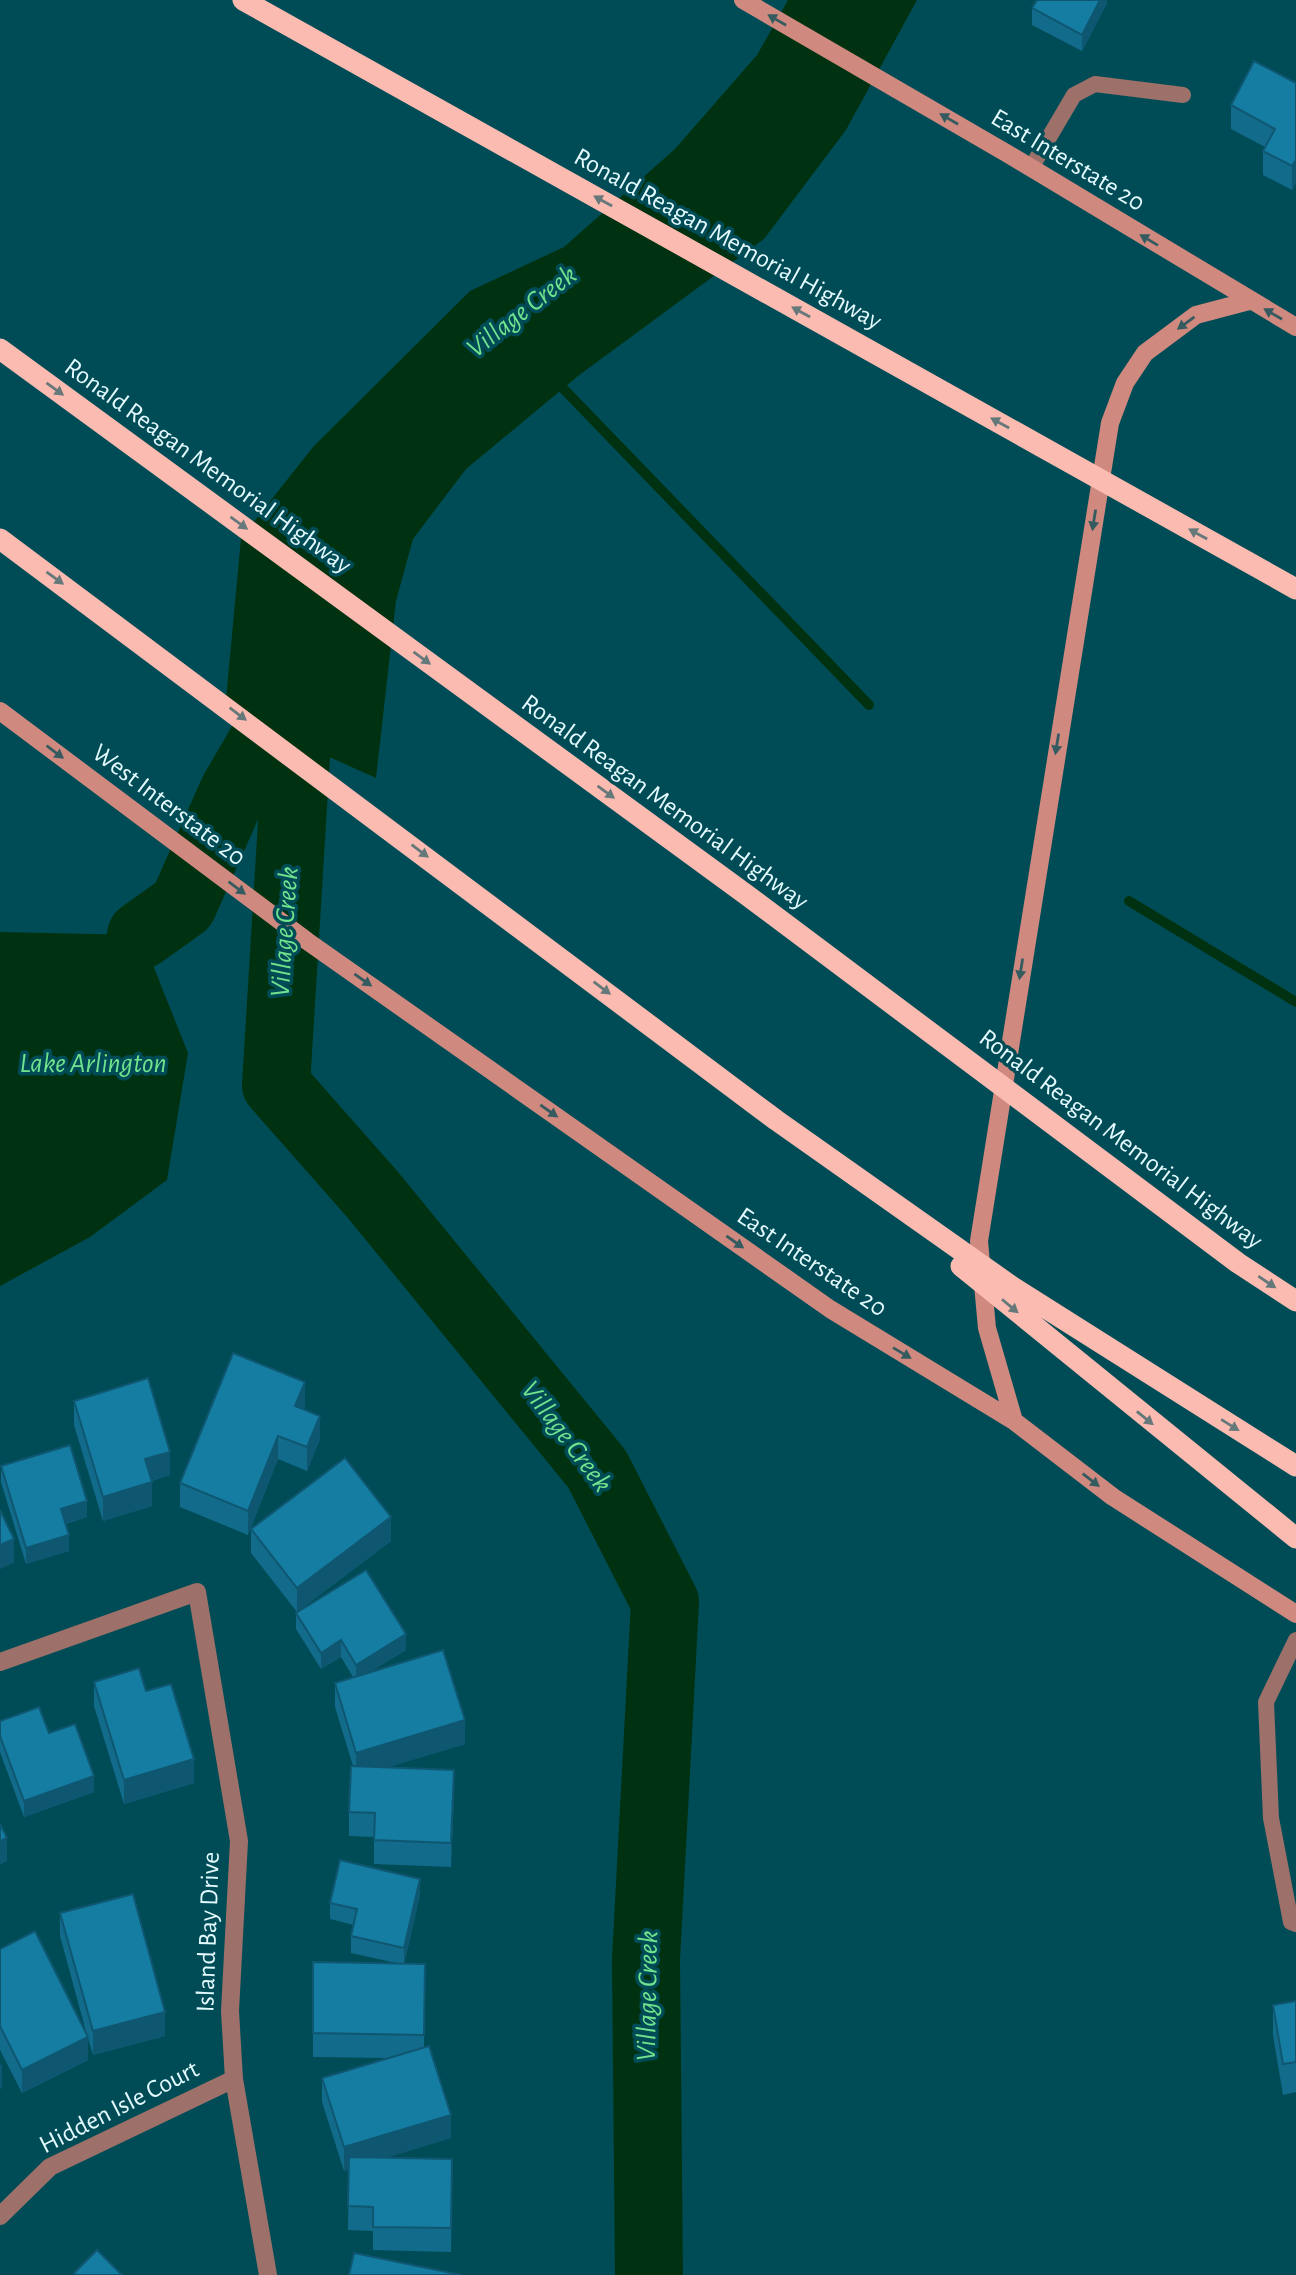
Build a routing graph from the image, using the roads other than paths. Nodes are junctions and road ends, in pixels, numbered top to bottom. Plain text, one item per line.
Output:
1 (243, 0) edge
2 (743, 0) edge
3 (1183, 95) dead end
4 (1031, 168) junction
5 (1250, 300) junction
6 (1296, 327) edge
7 (0, 349) edge
8 (0, 539) edge
9 (1296, 589) edge
10 (0, 711) edge
11 (307, 940) joint
12 (844, 1168) junction
13 (1296, 1301) edge
14 (1014, 1421) junction
15 (1296, 1466) edge
16 (1296, 1538) edge
17 (1296, 1614) edge
18 (1296, 1640) edge
19 (0, 1662) edge
20 (1296, 1924) edge
21 (234, 2079) junction
22 (0, 2216) edge
23 (268, 2275) edge

9 -> 1 highway, Ronald Reagan Memorial Highway
4 -> 2 main road, East Interstate 20
3 - 4 lane
5 -> 4 main road, East Interstate 20
6 -> 5 main road, East Interstate 20
5 -> 14 main road
7 -> 13 highway, Ronald Reagan Memorial Highway
8 -> 12 highway
10 -> 11 main road, West Interstate 20
11 -> 14 main road, East Interstate 20
12 -> 15 highway
12 -> 16 highway
14 -> 17 main road, East Interstate 20
18 - 20 lane
19 - 21 street, Island Bay Drive
21 - 22 street, Hidden Isle Court
21 - 23 street, Island Bay Drive

